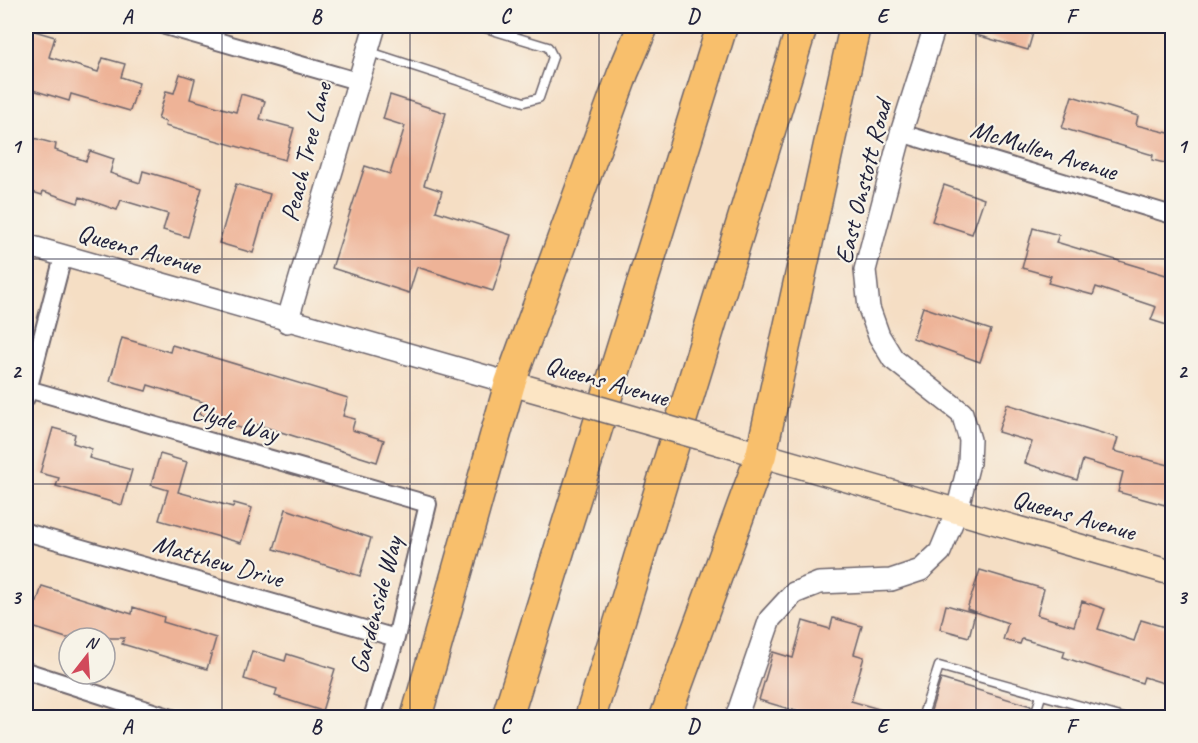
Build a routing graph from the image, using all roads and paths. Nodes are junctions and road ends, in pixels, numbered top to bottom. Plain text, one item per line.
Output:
1 (165, 26) edge
2 (375, 26) edge
3 (479, 26) edge
4 (643, 26) edge
5 (722, 26) edge
6 (802, 26) edge
7 (855, 26) edge
8 (935, 26) edge
9 (367, 51) junction
10 (357, 81) junction
11 (901, 133) junction
12 (1173, 215) edge
13 (26, 245) edge
14 (63, 257) junction
15 (287, 322) junction
16 (510, 383) junction
17 (27, 394) edge
18 (761, 455) junction
19 (428, 504) joint
20 (957, 511) junction
21 (26, 532) edge
22 (1173, 573) edge
23 (396, 638) junction
24 (26, 671) edge
25 (1041, 696) junction
26 (172, 717) edge
27 (372, 717) edge
28 (416, 717) edge
29 (507, 717) edge
30 (590, 717) edge
31 (665, 717) edge
32 (736, 717) edge
33 (922, 717) edge
34 (1034, 717) edge
35 (1124, 717) edge

1 - 10 street, Peach Tree Lane
2 - 9 street
3 - 9 lane
4 - 16 highway
5 - 29 highway
6 - 30 highway
7 - 18 highway
8 - 11 street, East Onstott Road
9 - 10 street
10 - 15 street, Peach Tree Lane
11 - 12 street, McMullen Avenue
11 - 20 street, East Onstott Road
13 - 14 street, Queens Avenue
14 - 15 street, Queens Avenue
14 - 17 street
15 - 16 street, Queens Avenue
16 - 18 main road, Queens Avenue, bridge
16 - 28 highway
17 - 19 street, Clyde Way
18 - 20 main road, Queens Avenue
18 - 31 highway
19 - 23 street, Gardenside Way
20 - 22 main road, Queens Avenue
20 - 32 street, East Onstott Road
21 - 23 street, Matthew Drive
23 - 27 street, Gardenside Way
24 - 26 street
25 - 33 lane
25 - 34 lane
25 - 35 lane

